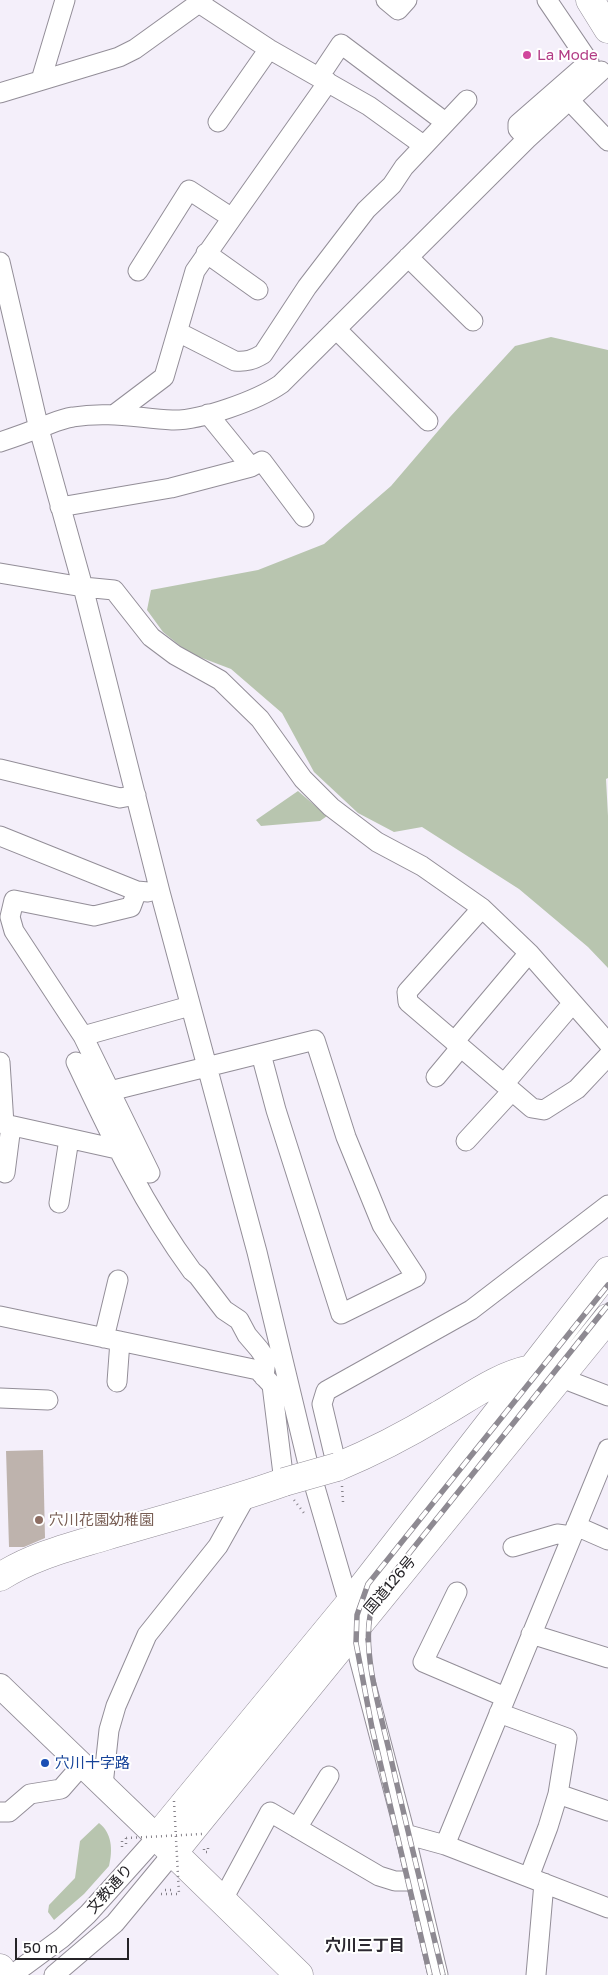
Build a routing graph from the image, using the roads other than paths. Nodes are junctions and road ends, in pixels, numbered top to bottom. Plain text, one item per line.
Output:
1 (65, 0) edge
2 (386, 0) edge
3 (407, 0) edge
4 (547, 0) edge
5 (590, 0) edge
6 (602, 0) edge
7 (200, 2) edge
8 (608, 8) edge
9 (608, 29) edge
10 (270, 48) junction
11 (601, 71) dead end
12 (41, 80) junction
13 (324, 80) junction
14 (0, 93) edge
15 (467, 100) dead end
16 (570, 101) junction
17 (218, 122) dead end
18 (445, 122) junction
19 (527, 139) junction
20 (608, 141) edge
21 (423, 145) junction
22 (232, 218) junction
23 (206, 253) junction
24 (408, 257) junction
25 (0, 262) edge
26 (138, 271) dead end
27 (258, 290) dead end
28 (473, 321) dead end
29 (336, 329) junction
30 (178, 332) junction
31 (115, 414) junction
32 (208, 414) junction
33 (428, 421) dead end
34 (39, 429) junction
35 (0, 442) edge
36 (251, 467) junction
37 (60, 507) junction
38 (304, 517) dead end
39 (0, 573) edge
40 (83, 587) junction
41 (0, 769) edge
42 (136, 795) junction
43 (0, 836) edge
44 (137, 891) junction
45 (160, 892) junction
46 (482, 908) junction
47 (529, 953) junction
48 (572, 1004) junction
49 (190, 1006) junction
50 (83, 1036) junction
51 (608, 1043) edge
52 (458, 1044) junction
53 (261, 1054) junction
54 (608, 1056) edge
55 (0, 1062) edge
56 (76, 1062) dead end
57 (208, 1067) junction
58 (436, 1077) dead end
59 (508, 1088) junction
60 (110, 1091) junction
61 (5, 1124) edge
62 (69, 1139) junction
63 (466, 1141) dead end
64 (118, 1149) junction
65 (5, 1173) dead end
66 (150, 1173) dead end
67 (59, 1203) dead end
68 (608, 1204) edge
69 (608, 1271) edge
70 (118, 1280) dead end
71 (0, 1316) edge
72 (608, 1318) edge
73 (112, 1339) junction
74 (531, 1369) junction
75 (264, 1377) junction
76 (559, 1377) junction
77 (117, 1382) dead end
78 (608, 1396) edge
79 (0, 1398) edge
80 (48, 1400) dead end
81 (608, 1449) edge
82 (339, 1476) junction
83 (289, 1490) junction
84 (246, 1496) junction
85 (574, 1531) junction
86 (608, 1540) edge
87 (513, 1547) dead end
88 (0, 1577) edge
89 (457, 1592) dead end
90 (352, 1615) junction
91 (531, 1634) junction
92 (608, 1658) edge
93 (0, 1686) edge
94 (502, 1705) junction
95 (82, 1765) junction
96 (329, 1776) dead end
97 (103, 1785) junction
98 (558, 1794) junction
99 (608, 1811) edge
100 (0, 1812) edge
101 (298, 1828) junction
102 (404, 1834) junction
103 (169, 1842) junction
104 (445, 1845) junction
105 (536, 1880) junction
106 (416, 1881) junction
107 (222, 1901) junction
108 (608, 1908) edge
109 (0, 1968) edge
110 (5, 1975) edge
111 (12, 1975) edge
112 (54, 1975) edge
113 (299, 1975) edge
114 (438, 1975) edge
115 (536, 1975) edge

1 - 12 street
2 - 3 street
4 - 19 street
5 - 9 highway
6 - 8 highway
7 - 10 street
7 - 12 street
10 - 13 street
10 - 17 street
11 - 16 street
12 - 14 street
13 - 18 street
13 - 21 street
13 - 22 street
15 - 18 street
16 - 19 street
16 - 20 street
18 - 21 street
19 - 24 street
21 - 30 street
22 - 23 street
22 - 26 street
23 - 27 street
23 - 30 street
24 - 28 street
24 - 29 street
25 - 34 street
29 - 32 street
29 - 33 street
30 - 31 street
31 - 32 street
31 - 34 street
32 - 36 street
34 - 35 street
34 - 37 street
36 - 37 street
36 - 38 street
37 - 40 street
39 - 40 street
40 - 42 street
40 - 46 street
41 - 42 street
42 - 45 street
43 - 44 street
44 - 45 street
44 - 50 street
45 - 49 street
46 - 47 street
46 - 52 street
47 - 48 street
47 - 52 street
48 - 51 street
48 - 59 street
49 - 50 street
49 - 57 street
50 - 60 street
52 - 58 street
52 - 59 street
53 - 53 street
53 - 57 street
54 - 59 street
55 - 61 street
56 - 64 street
57 - 60 street
57 - 90 street
59 - 63 street
60 - 66 street
61 - 62 street
61 - 65 street
62 - 64 street
62 - 67 street
64 - 75 street
68 - 82 street
69 - 74 highway, 国道126号
70 - 73 street
71 - 73 street
72 - 76 highway, 国道126号
73 - 75 street
73 - 77 street
74 - 82 highway
74 - 90 highway, 国道126号
75 - 83 street
76 - 78 street
76 - 90 highway, 国道126号
79 - 80 street
81 - 85 street
82 - 83 highway, bridge
83 - 84 highway
84 - 88 highway
84 - 97 street
85 - 86 street
85 - 87 street
85 - 91 street
89 - 94 street
90 - 102 street
90 - 103 highway, 国道126号
91 - 92 street
91 - 94 street
93 - 95 main road
94 - 98 street
94 - 104 street
95 - 97 main road
95 - 100 street
96 - 101 street
97 - 103 main road
98 - 99 street
98 - 105 street
101 - 106 street
101 - 107 street
102 - 104 street
102 - 106 street
103 - 107 highway
103 - 111 street, 文教通り
103 - 112 street, 文教通り
104 - 105 street
105 - 108 street
105 - 115 street
106 - 114 street
107 - 113 highway
109 - 110 highway

